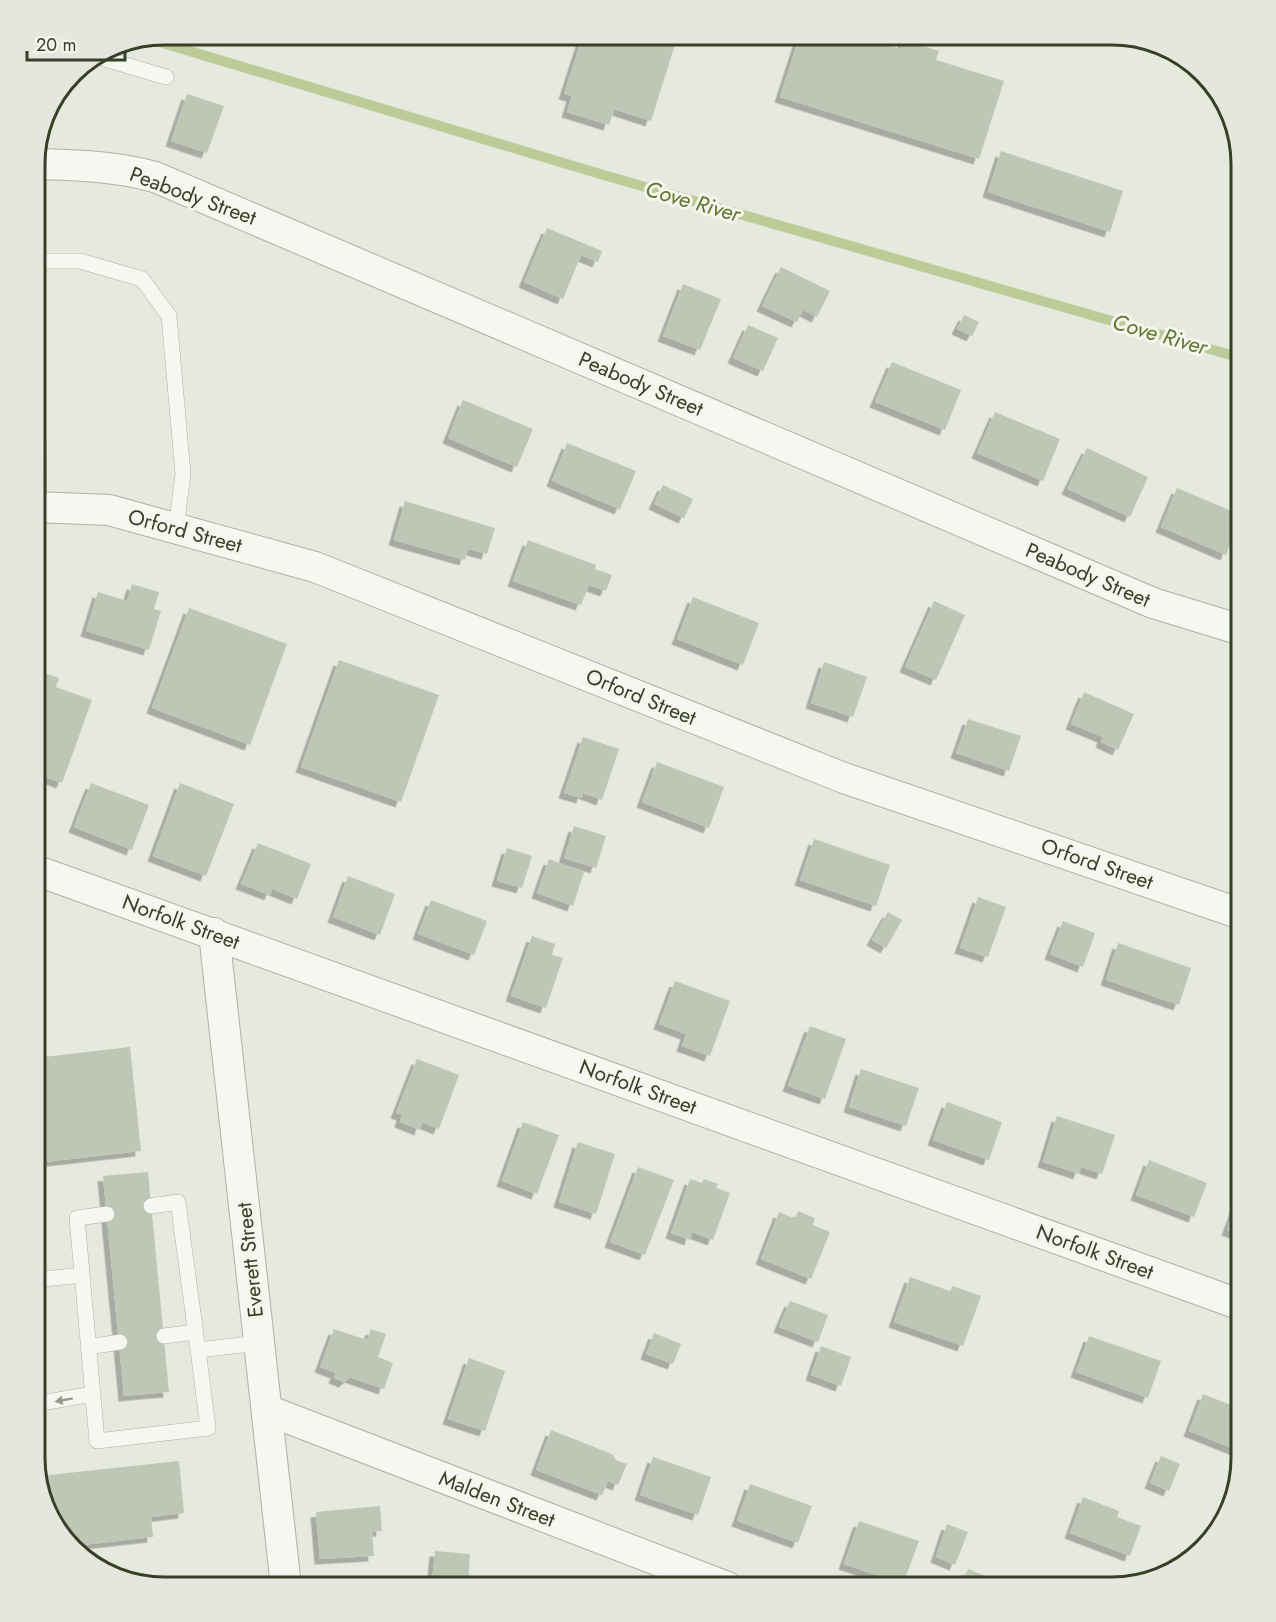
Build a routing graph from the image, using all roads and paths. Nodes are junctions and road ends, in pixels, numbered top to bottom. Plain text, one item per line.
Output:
1 (107, 59) edge
2 (166, 77) dead end
3 (45, 164) edge
4 (45, 261) edge
5 (45, 507) edge
6 (176, 529) junction
7 (1231, 627) edge
8 (45, 874) edge
9 (1231, 910) edge
10 (214, 933) junction
11 (151, 1206) dead end
12 (107, 1214) dead end
13 (82, 1275) junction
14 (45, 1279) edge
15 (1231, 1301) edge
16 (195, 1332) junction
17 (164, 1336) dead end
18 (120, 1342) dead end
19 (259, 1343) junction
20 (88, 1347) junction
21 (198, 1350) junction
22 (93, 1394) junction
23 (45, 1402) edge
24 (267, 1410) junction
25 (668, 1576) edge
26 (285, 1577) edge

1 - 2 lane
3 - 7 street, Peabody Street
4 - 6 lane
5 - 6 street, Orford Street
6 - 9 street, Orford Street
8 - 10 street, Norfolk Street
10 - 15 street, Norfolk Street
10 - 19 street, Everett Street
11 - 16 lane
12 - 13 lane
13 - 14 lane
13 - 20 lane
16 - 17 lane
16 - 21 lane
18 - 20 lane
19 - 21 lane
19 - 24 street, Everett Street
20 - 22 lane
21 - 22 lane
22 -> 23 lane
24 - 25 street, Malden Street
24 - 26 street, Everett Street

